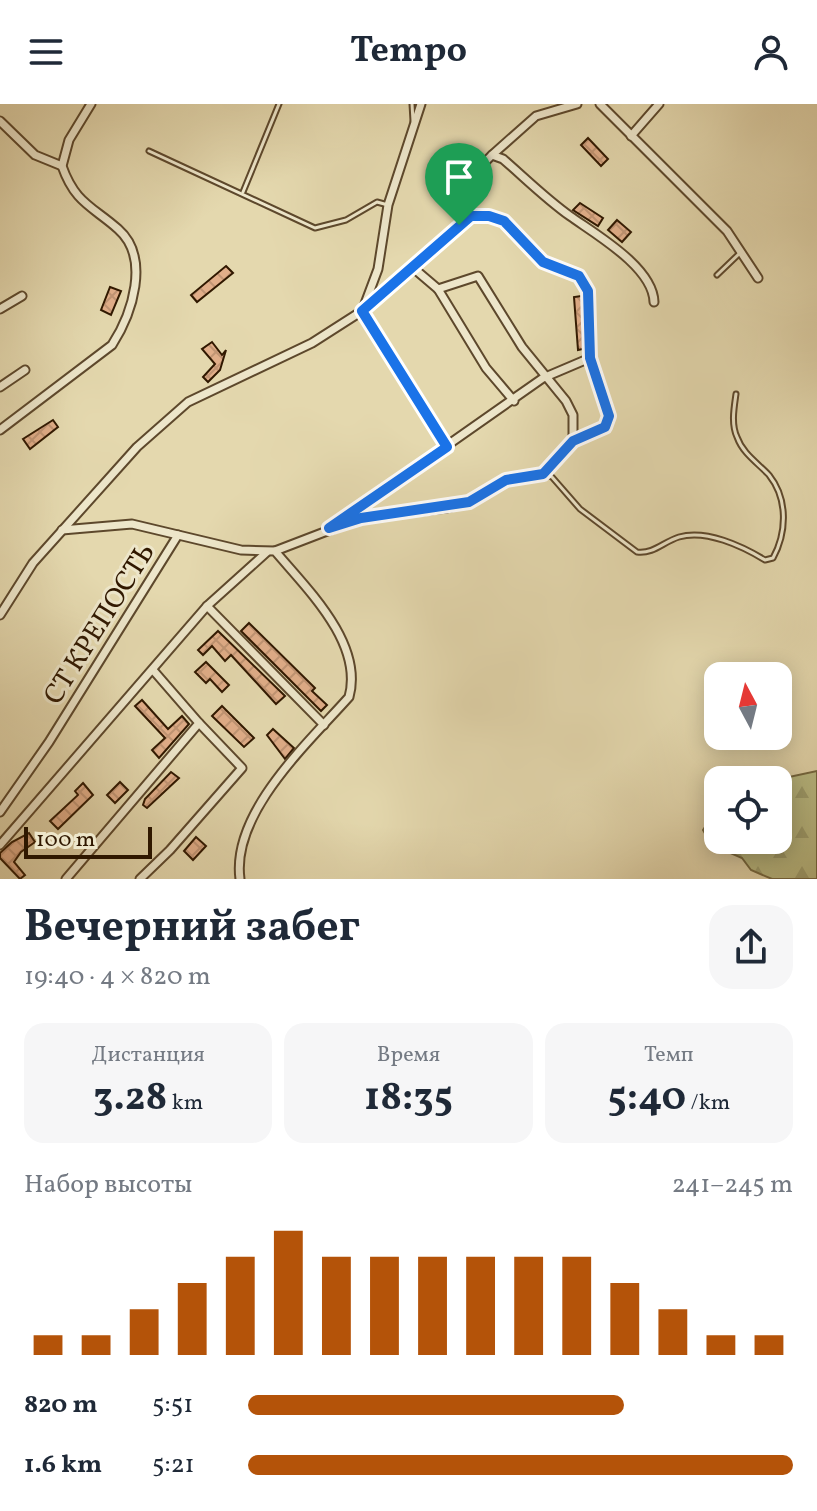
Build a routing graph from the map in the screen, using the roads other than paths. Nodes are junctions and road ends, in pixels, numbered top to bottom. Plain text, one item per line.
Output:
1 (91, 104) edge
2 (279, 104) edge
3 (412, 104) edge
4 (421, 104) edge
5 (577, 104) edge
6 (600, 104) edge
7 (659, 104) edge
8 (0, 121) edge
9 (413, 121) junction
10 (631, 136) junction
11 (149, 151) dead end
12 (492, 155) junction
13 (62, 166) junction
14 (243, 192) junction
15 (388, 205) junction
16 (459, 225) junction
17 (741, 252) junction
18 (411, 266) junction
19 (717, 275) dead end
20 (758, 278) dead end
21 (438, 289) junction
22 (22, 296) dead end
23 (654, 302) dead end
24 (0, 309) edge
25 (362, 311) junction
26 (590, 358) junction
27 (25, 370) dead end
28 (543, 378) junction
29 (0, 387) edge
30 (736, 394) dead end
31 (514, 401) junction
32 (0, 430) edge
33 (573, 441) junction
34 (447, 447) junction
35 (543, 474) junction
36 (329, 528) junction
37 (62, 530) junction
38 (178, 535) junction
39 (271, 552) junction
40 (207, 606) junction
41 (0, 615) edge
42 (153, 670) junction
43 (199, 723) junction
44 (324, 725) junction
45 (0, 812) edge
46 (0, 845) edge
47 (66, 879) edge
48 (140, 879) edge
49 (240, 879) edge

1 - 13 street
2 - 14 lane
3 - 9 lane
4 - 9 street
5 - 12 street
6 - 10 street
7 - 10 street
8 - 13 street
9 - 15 street
10 - 17 street
11 - 14 lane
12 - 16 street
12 - 23 street
13 - 32 street
14 - 15 lane
15 - 25 street
16 - 18 street
16 - 26 street
17 - 19 lane
17 - 20 street
18 - 21 street
18 - 25 street
21 - 28 street
21 - 31 street
22 - 24 street
25 - 34 street
25 - 37 street
26 - 28 street
26 - 33 street
27 - 29 street
28 - 31 street
28 - 33 street
30 - 35 lane
31 - 34 street
33 - 35 street
34 - 36 street
35 - 36 street
36 - 39 street
37 - 38 street
37 - 41 street
38 - 39 street
38 - 45 street, СТ КРЕПОСТЬ
39 - 40 street
39 - 44 street
40 - 42 street
40 - 44 street
42 - 43 street
42 - 46 street
43 - 47 street
43 - 48 street
44 - 49 street

